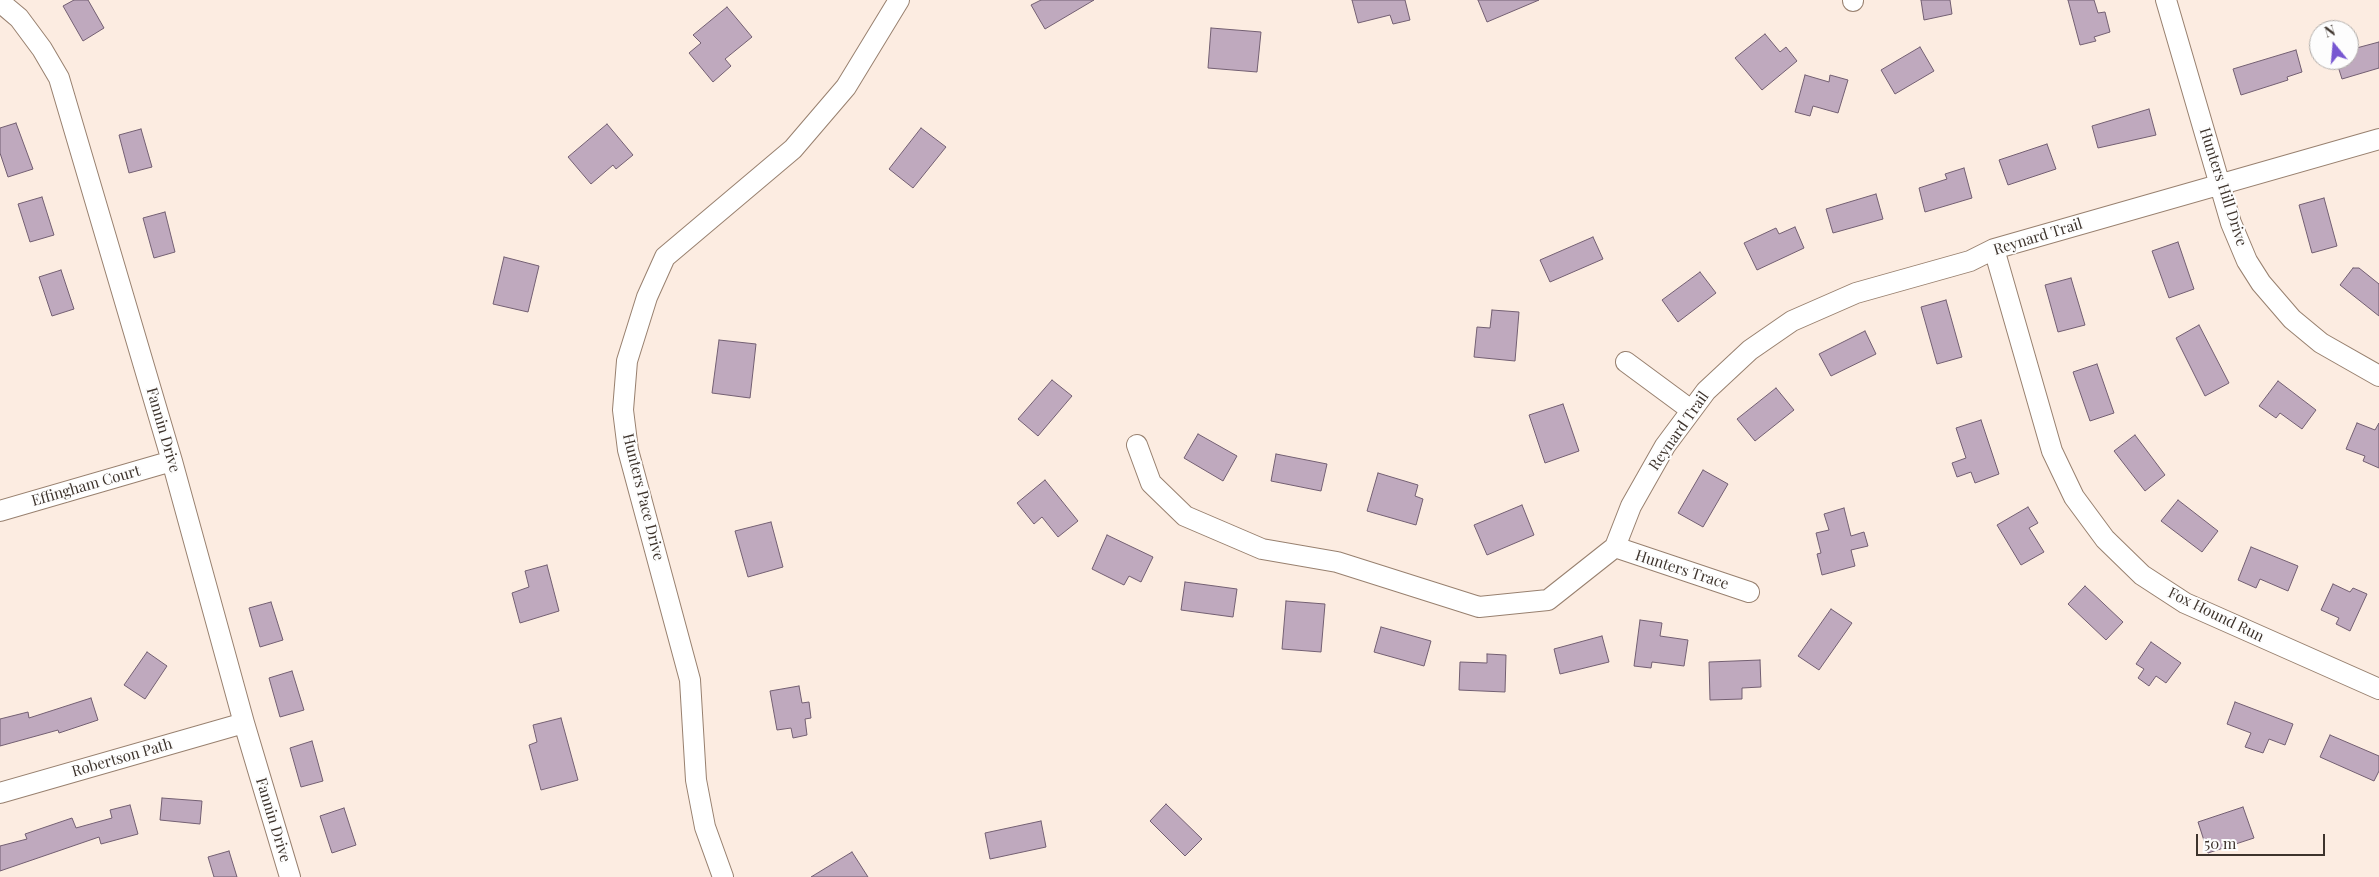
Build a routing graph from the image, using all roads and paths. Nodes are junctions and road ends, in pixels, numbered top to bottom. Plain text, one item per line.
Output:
1 (899, 0) edge
2 (2166, 0) edge
3 (0, 2) edge
4 (2379, 138) edge
5 (2220, 183) junction
6 (1994, 249) junction
7 (1626, 362) dead end
8 (2379, 376) edge
9 (1691, 410) junction
10 (1137, 445) dead end
11 (172, 461) junction
12 (0, 511) edge
13 (1615, 548) junction
14 (1749, 592) dead end
15 (2379, 689) edge
16 (244, 723) junction
17 (0, 793) edge
18 (290, 877) edge
19 (722, 877) edge

1 - 19 street, Hunters Pace Drive
2 - 5 street, Hunters Hill Drive
3 - 11 street, Fannin Drive
4 - 5 street, Reynard Trail
5 - 6 street, Reynard Trail
5 - 8 street, Hunters Hill Drive
6 - 9 street, Reynard Trail
6 - 15 street, Fox Hound Run
7 - 9 street
9 - 13 street, Reynard Trail
10 - 13 street
11 - 12 street, Effingham Court
11 - 16 street, Fannin Drive
13 - 14 street, Hunters Trace
16 - 17 street, Robertson Path
16 - 18 street, Fannin Drive

